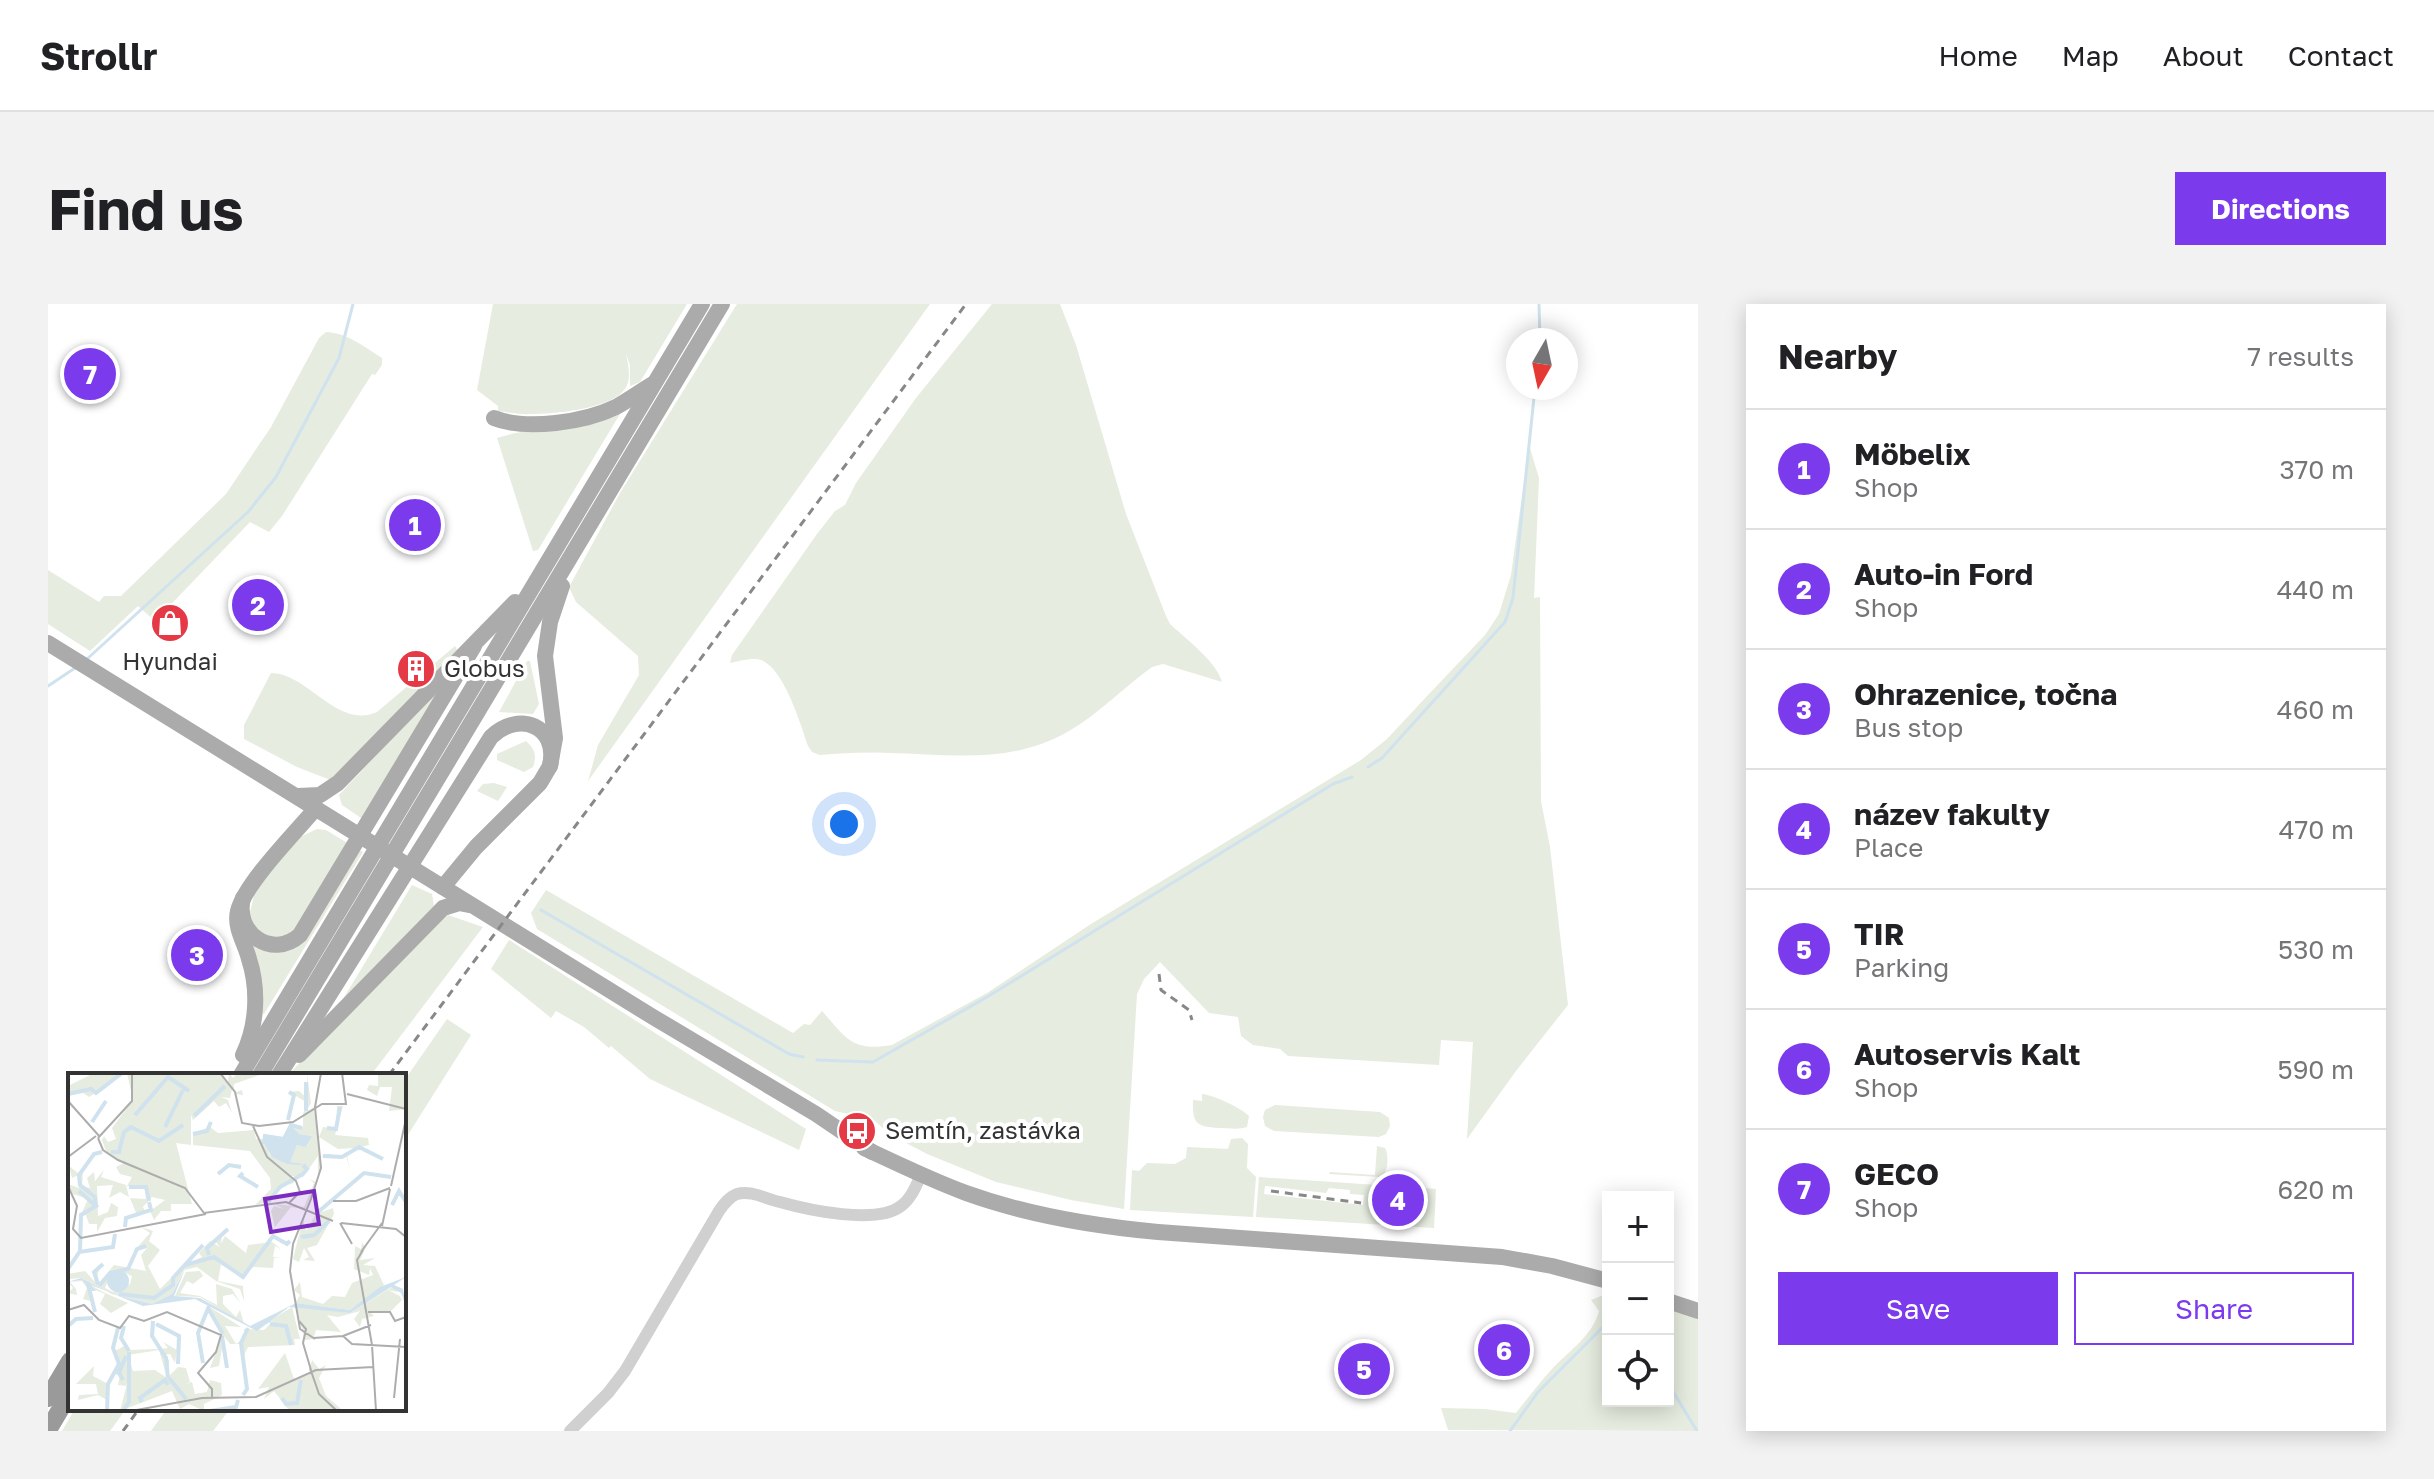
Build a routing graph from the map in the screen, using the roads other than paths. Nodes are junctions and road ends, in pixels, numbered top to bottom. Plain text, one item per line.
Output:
1 (702, 304) edge
2 (722, 304) edge
3 (657, 380) junction
4 (494, 418) dead end
5 (577, 547) junction
6 (541, 572) junction
7 (48, 643) edge
8 (474, 646) junction
9 (550, 766) junction
10 (289, 792) junction
11 (316, 808) junction
12 (298, 829) junction
13 (443, 887) junction
14 (243, 898) junction
15 (474, 907) junction
16 (236, 1073) edge
17 (242, 1073) edge
18 (261, 1073) edge
19 (280, 1073) edge
20 (281, 1073) edge
21 (921, 1175) junction
22 (1602, 1279) edge
23 (1674, 1303) edge
24 (1698, 1311) edge
25 (68, 1364) edge
26 (68, 1396) edge
27 (48, 1398) edge
28 (48, 1430) edge
29 (570, 1431) edge

1 - 3 main road
2 - 5 main road
3 - 4 main road
3 - 6 main road
5 - 9 main road
5 - 18 main road
6 - 8 main road
6 - 17 main road
7 - 10 main road
8 - 10 main road
8 - 14 main road
9 - 13 main road
9 - 19 main road
10 - 11 main road
10 - 12 main road
11 - 12 main road
11 - 13 main road
12 - 14 main road
13 - 15 main road
14 - 16 main road
15 - 20 main road
15 - 21 main road
21 - 22 main road
21 - 29 street
23 - 24 main road
25 - 27 highway
26 - 28 highway

